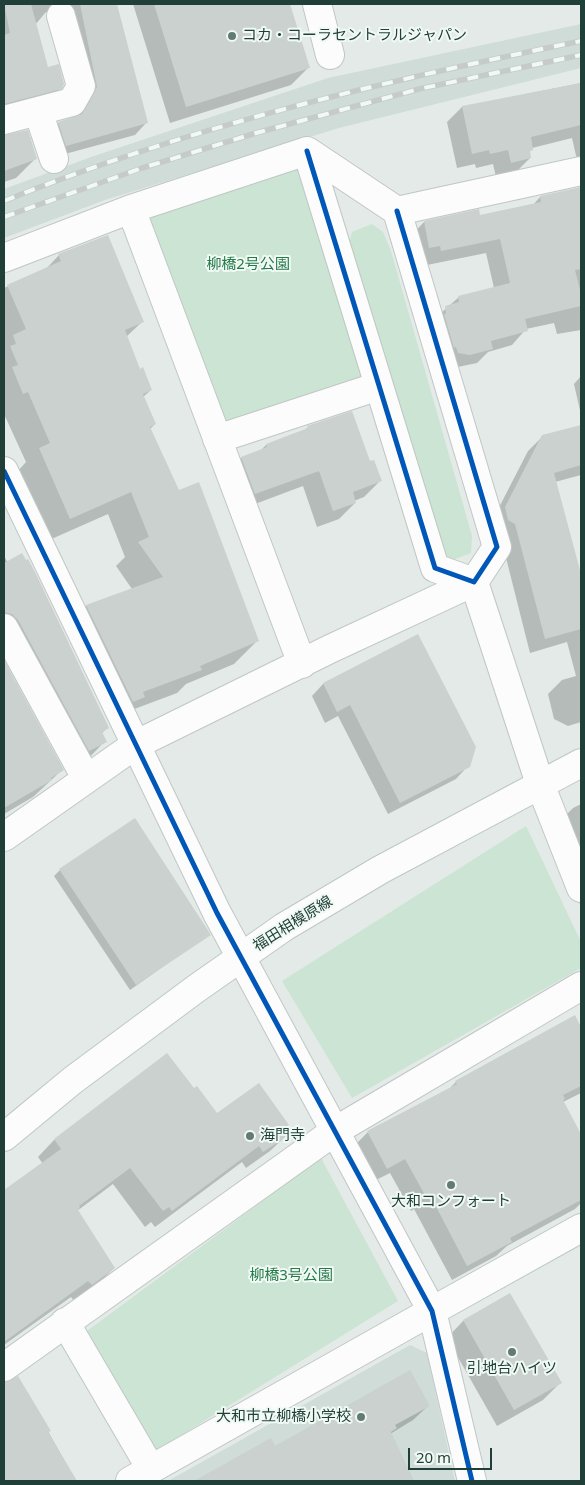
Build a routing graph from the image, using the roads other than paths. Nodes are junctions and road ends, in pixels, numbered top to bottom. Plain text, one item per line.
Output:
1 (317, 4) edge
2 (61, 16) dead end
3 (330, 55) dead end
4 (38, 111) junction
5 (4, 120) edge
6 (306, 151) junction
7 (54, 159) dead end
8 (581, 171) edge
9 (131, 209) junction
10 (398, 210) junction
11 (4, 258) edge
12 (379, 386) junction
13 (218, 439) junction
14 (4, 471) edge
15 (474, 582) junction
16 (4, 628) edge
17 (302, 664) junction
18 (135, 745) junction
19 (581, 763) edge
20 (86, 778) junction
21 (540, 784) junction
22 (4, 837) edge
23 (581, 888) edge
24 (242, 957) junction
25 (581, 986) edge
26 (335, 1131) junction
27 (4, 1137) edge
28 (581, 1228) edge
29 (432, 1311) junction
30 (65, 1322) junction
31 (4, 1367) edge
32 (141, 1475) edge
33 (472, 1481) edge

1 - 3 street
2 - 4 street
4 - 5 street
4 - 7 street
6 - 9 street
6 - 10 street
6 - 12 street
8 - 10 street
9 - 11 street
9 - 13 street
10 - 15 street
12 - 13 street
12 - 15 street
13 - 17 street
14 - 18 street
15 - 17 street
15 - 21 street
16 - 20 street
17 - 18 street
18 - 20 street
18 - 24 street
19 - 21 street, 福田相模原線
20 - 22 street
21 - 23 street
21 - 24 street, 福田相模原線
24 - 26 street
24 - 27 street, 福田相模原線
25 - 26 street
26 - 29 street
26 - 30 street
28 - 29 street
29 - 32 street
29 - 33 street
30 - 31 street
30 - 32 street

